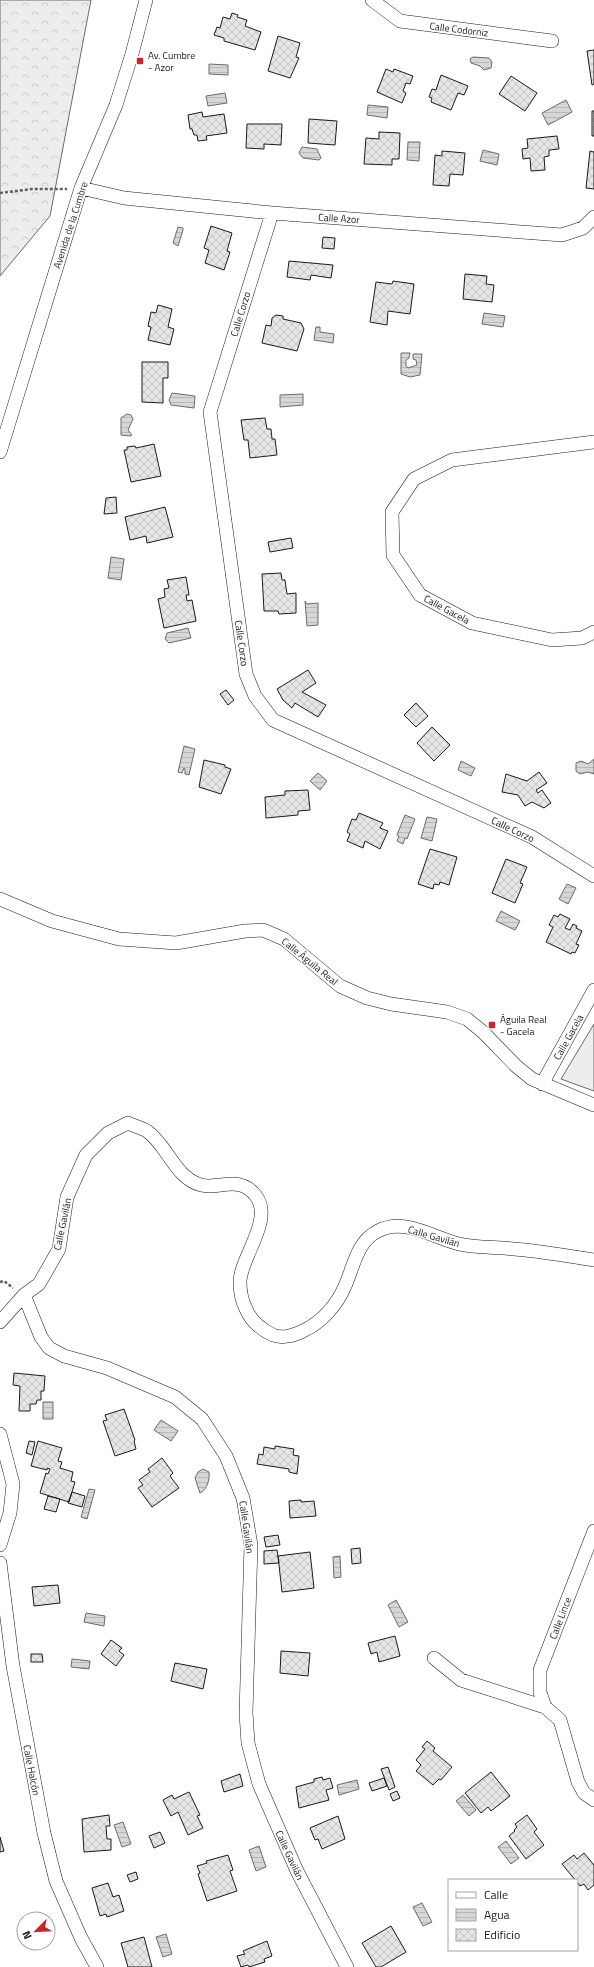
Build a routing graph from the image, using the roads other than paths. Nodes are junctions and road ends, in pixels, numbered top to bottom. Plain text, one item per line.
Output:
1 (146, 0) edge
2 (372, 0) edge
3 (552, 41) dead end
4 (81, 188) junction
5 (272, 212) junction
6 (594, 217) edge
7 (594, 442) edge
8 (0, 452) edge
9 (594, 632) edge
10 (594, 876) edge
11 (0, 899) edge
12 (594, 990) edge
13 (542, 1084) junction
14 (594, 1106) edge
15 (594, 1260) edge
16 (24, 1295) junction
17 (0, 1322) edge
18 (0, 1434) edge
19 (594, 1531) edge
20 (0, 1545) edge
21 (0, 1563) edge
22 (434, 1658) dead end
23 (545, 1707) junction
24 (594, 1800) edge
25 (97, 1967) edge
26 (347, 1967) edge

1 - 4 street, Avenida de la Cumbre
2 - 3 street, Calle Codorniz
4 - 5 street, Calle Azor
4 - 8 street, Avenida de la Cumbre
5 - 6 street, Calle Azor
5 - 10 street, Calle Corzo
7 - 9 street, Calle Gacela
11 - 13 street, Calle Águila Real
12 - 13 street, Calle Gacela
13 - 14 street, Calle Águila Real
15 - 16 street, Calle Gavilán
16 - 17 street
16 - 26 street, Calle Gavilán
18 - 20 street
19 - 23 street, Calle Lince
21 - 25 street, Calle Halcón
22 - 23 street
23 - 24 street

